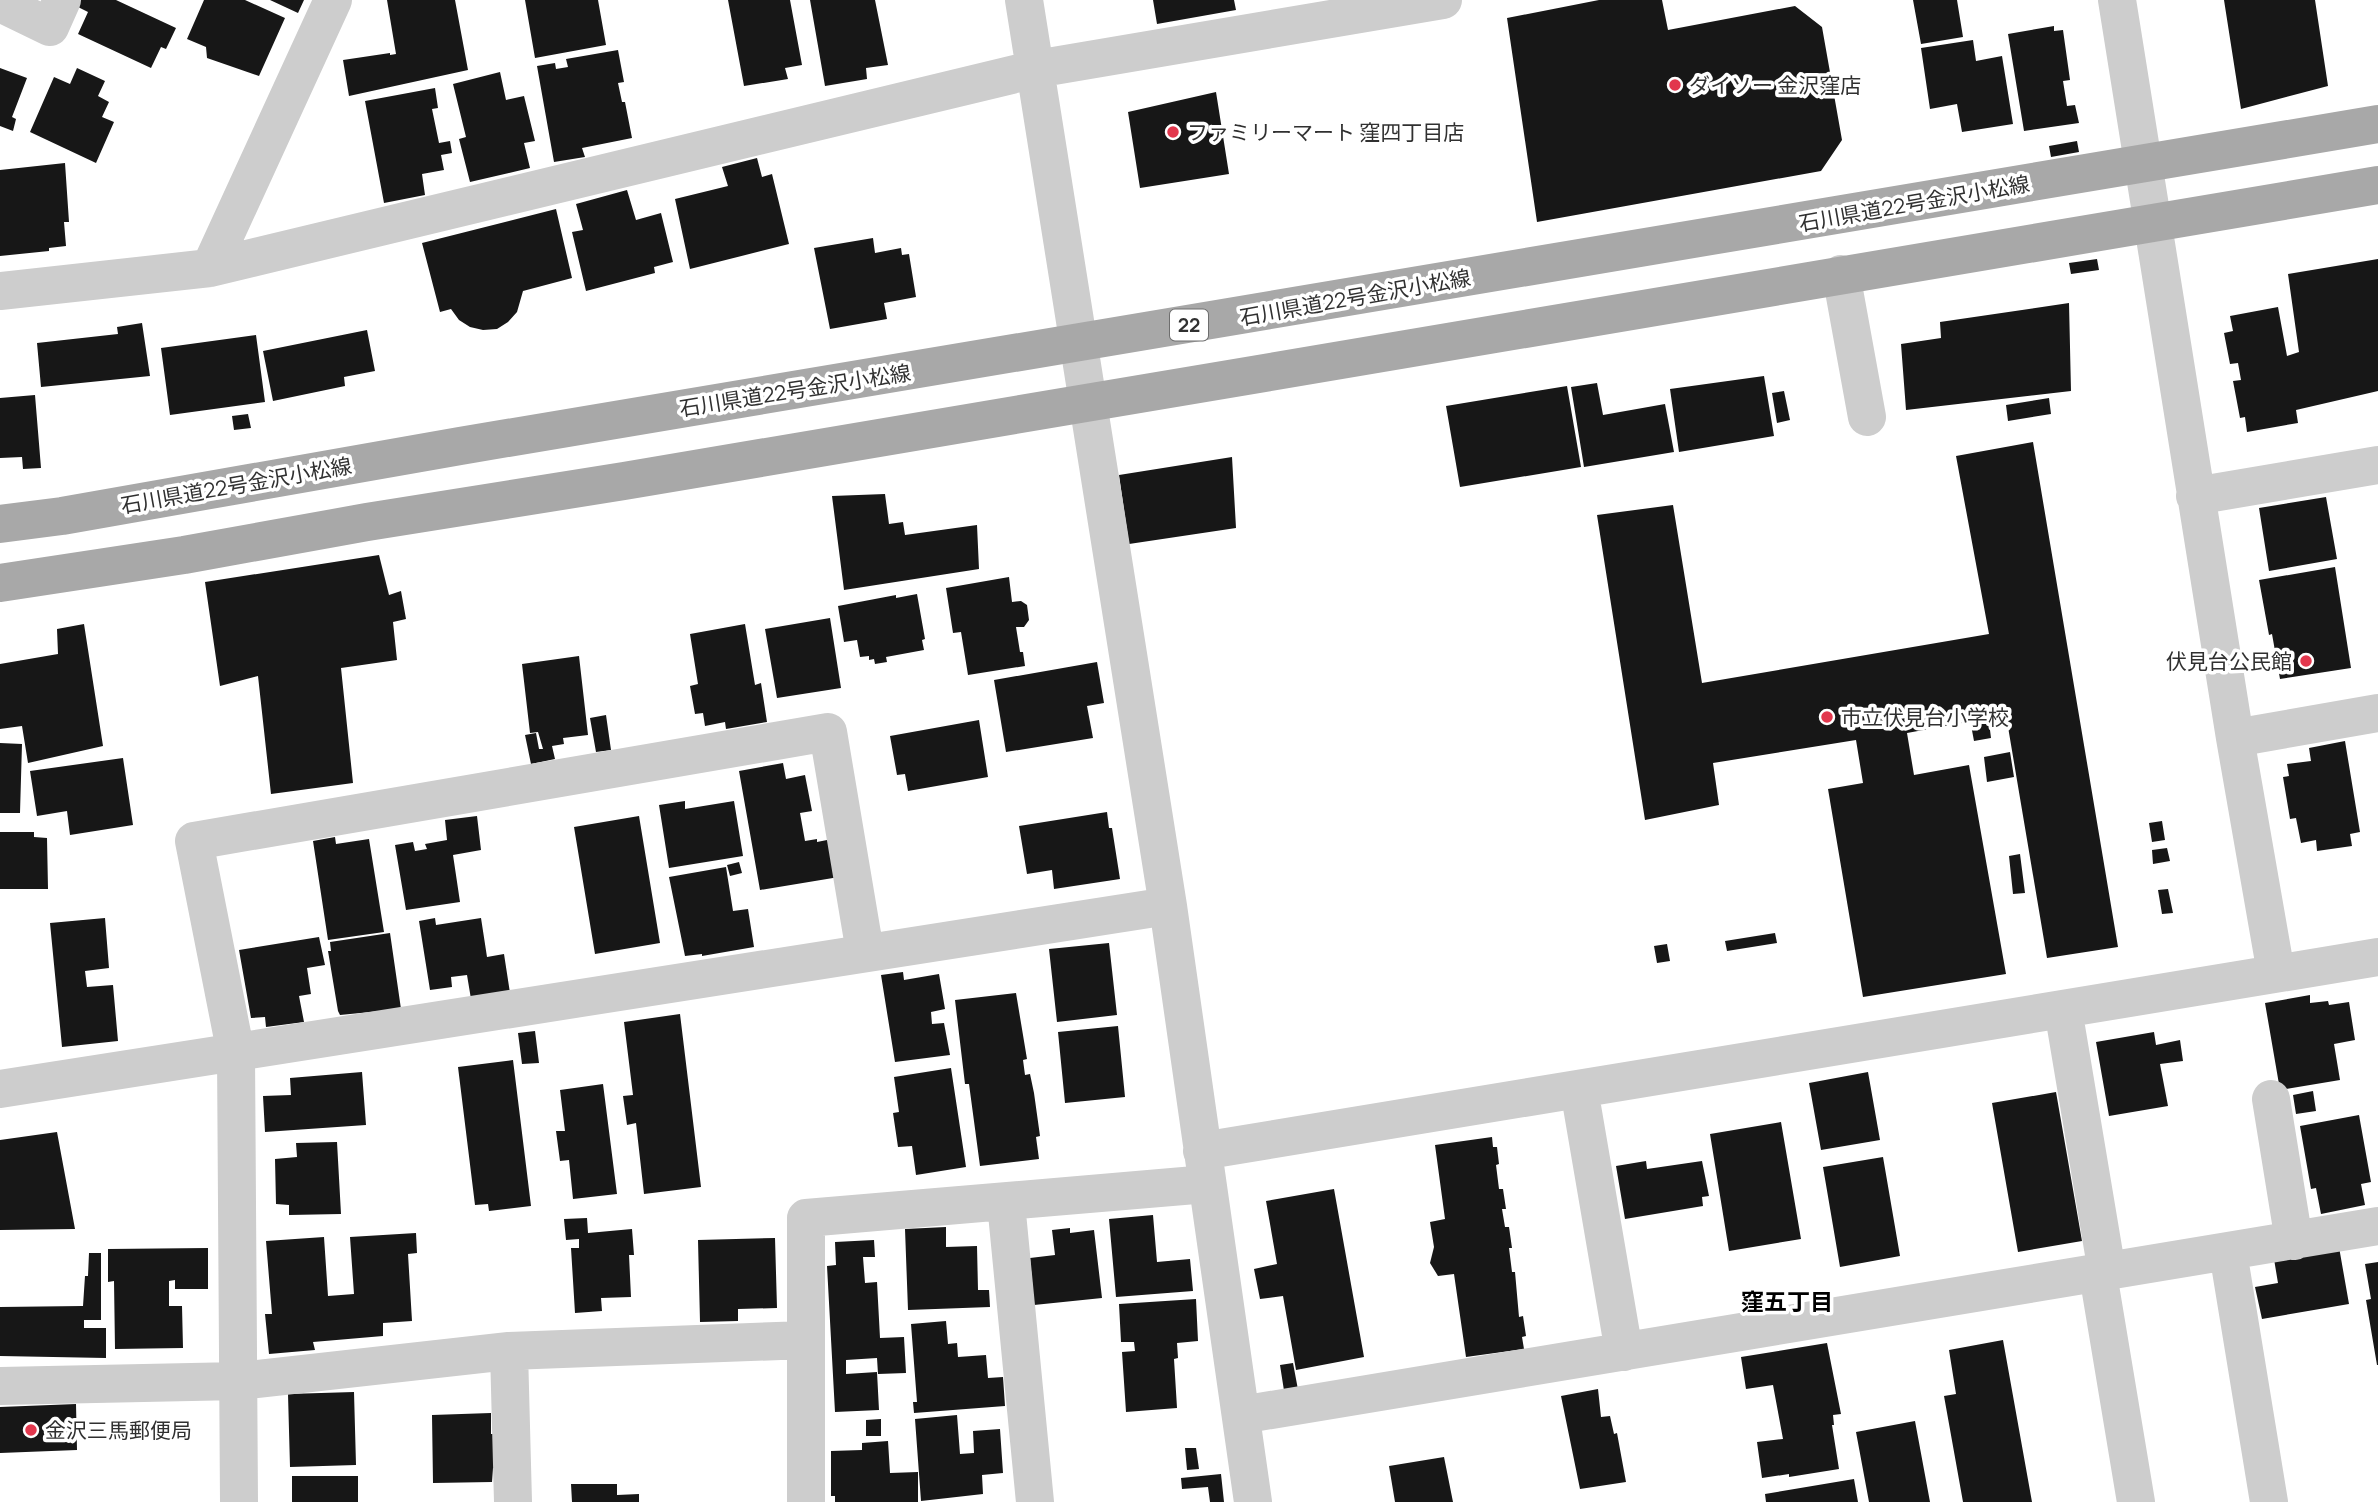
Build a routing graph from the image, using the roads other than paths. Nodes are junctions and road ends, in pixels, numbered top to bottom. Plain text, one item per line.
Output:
1 (62, 0) edge
2 (333, 0) edge
3 (1024, 0) edge
4 (1443, 0) edge
5 (2117, 0) edge
6 (0, 3) edge
7 (1036, 69) junction
8 (2378, 124) edge
9 (2142, 165) junction
10 (2378, 185) edge
11 (2151, 223) junction
12 (210, 268) junction
13 (1841, 274) junction
14 (0, 291) edge
15 (1080, 343) junction
16 (1088, 401) junction
17 (1867, 417) dead end
18 (2378, 464) edge
19 (2195, 496) junction
20 (0, 524) edge
21 (0, 583) edge
22 (2378, 713) edge
23 (2235, 738) junction
24 (1168, 906) junction
25 (865, 952) junction
26 (2378, 957) edge
27 (2277, 973) junction
28 (2063, 1009) junction
29 (236, 1054) junction
30 (0, 1089) edge
31 (1579, 1089) junction
32 (2271, 1099) dead end
33 (1204, 1168) junction
34 (1006, 1203) junction
35 (2378, 1226) edge
36 (2294, 1241) junction
37 (2228, 1252) junction
38 (2103, 1273) junction
39 (806, 1340) junction
40 (509, 1352) junction
41 (1624, 1352) junction
42 (239, 1381) junction
43 (0, 1386) edge
44 (1241, 1415) junction
45 (239, 1502) edge
46 (513, 1502) edge
47 (806, 1502) edge
48 (1035, 1502) edge
49 (1253, 1502) edge
50 (2136, 1502) edge
51 (2269, 1502) edge

1 - 6 street
2 - 12 street
3 - 7 street
4 - 7 street
5 - 9 street
7 - 12 street
7 - 15 street
8 - 9 main road, 石川県道22号金沢小松線 / 22
9 - 11 street
9 - 15 main road, 石川県道22号金沢小松線 / 22
10 - 11 main road
11 - 13 main road
11 - 19 street
12 - 14 street
13 - 16 main road
13 - 17 street
15 - 16 street
15 - 20 main road, 石川県道22号金沢小松線 / 22
16 - 21 main road
16 - 24 street
18 - 19 street
19 - 23 street
22 - 23 street
23 - 27 street
24 - 25 street
24 - 33 street
25 - 29 street
25 - 29 street
26 - 27 street
27 - 28 street
28 - 31 street
28 - 38 street
29 - 30 street
29 - 42 street
31 - 33 street
31 - 41 street
32 - 36 street
33 - 34 street
33 - 44 street
34 - 39 street
34 - 48 street
35 - 36 street
36 - 37 street
37 - 38 street
37 - 51 street
38 - 41 street
38 - 50 street
39 - 40 street
39 - 47 street
40 - 42 street
40 - 46 street
41 - 44 street
42 - 43 street
42 - 45 street
44 - 49 street

